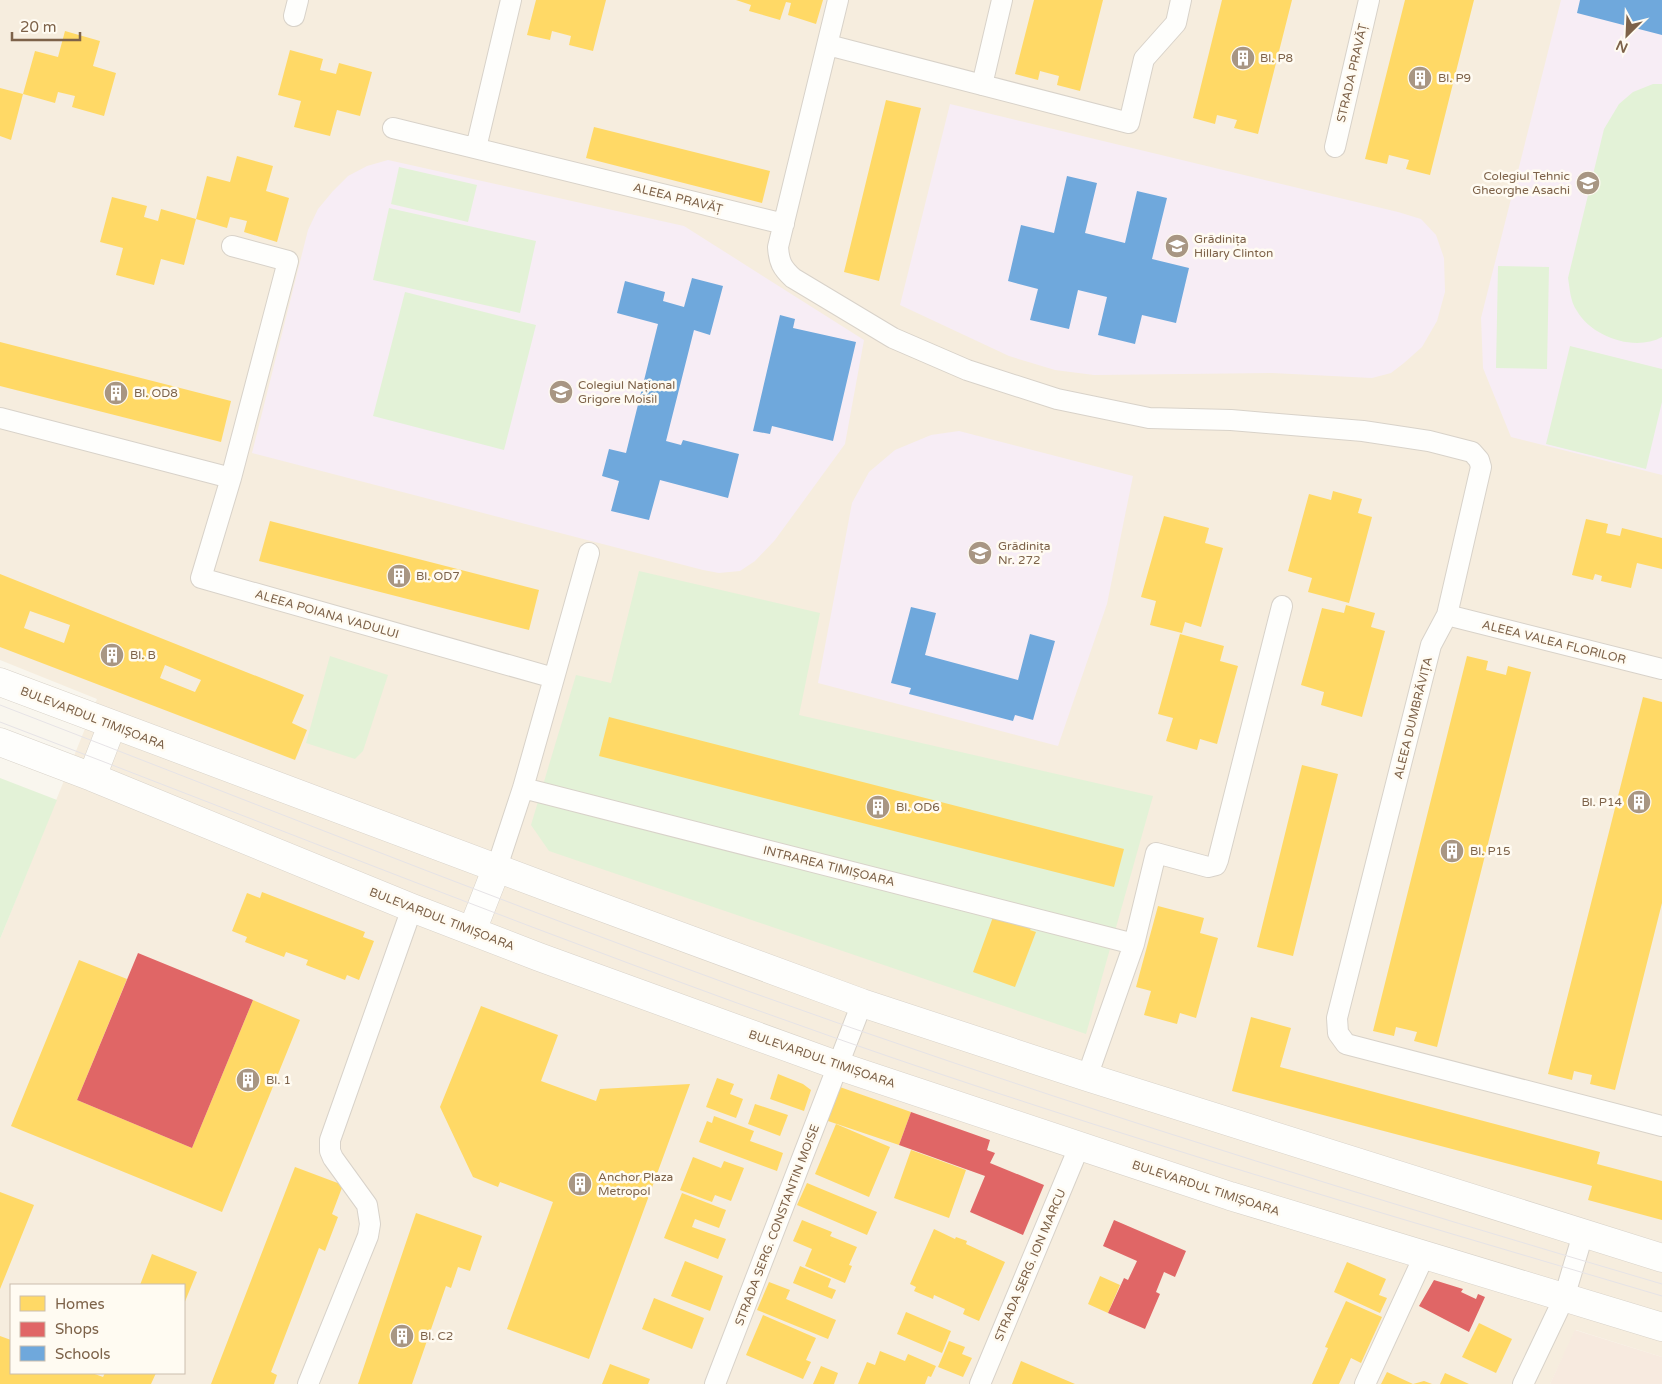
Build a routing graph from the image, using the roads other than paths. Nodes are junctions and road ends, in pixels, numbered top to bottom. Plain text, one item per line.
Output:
1 (511, 0) edge
2 (838, 0) edge
3 (1181, 0) edge
4 (1368, 0) edge
5 (999, 1) edge
6 (828, 45) junction
7 (982, 85) junction
8 (394, 128) dead end
9 (1335, 147) dead end
10 (476, 148) junction
11 (784, 224) junction
12 (232, 246) dead end
13 (0, 418) edge
14 (231, 478) junction
15 (589, 553) dead end
16 (1282, 606) dead end
17 (1446, 615) junction
18 (1662, 669) edge
19 (554, 678) junction
20 (0, 682) edge
21 (112, 726) junction
22 (0, 742) edge
23 (92, 777) junction
24 (523, 788) junction
25 (497, 867) junction
26 (412, 908) junction
27 (472, 932) junction
28 (1134, 944) junction
29 (862, 1003) junction
30 (839, 1066) junction
31 (1087, 1077) junction
32 (1662, 1126) edge
33 (1079, 1147) junction
34 (1583, 1234) junction
35 (1426, 1254) junction
36 (1662, 1258) edge
37 (1564, 1298) junction
38 (1662, 1326) edge
39 (308, 1384) edge
40 (715, 1384) edge
41 (980, 1384) edge
42 (1365, 1384) edge
43 (1523, 1384) edge

1 - 10 street
2 - 6 street
3 - 7 street
4 - 9 street, STRADA PRAVĂȚ
5 - 7 street
6 - 7 street
6 - 11 street
8 - 10 street, ALEEA PRAVĂȚ
10 - 11 street, ALEEA PRAVĂȚ
11 - 17 street, ALEEA DUMBRĂVIȚA
12 - 14 street, ALEEA POIANA VADULUI
13 - 14 street
14 - 19 street, ALEEA POIANA VADULUI
15 - 19 street
16 - 28 street
17 - 18 street, ALEEA VALEA FLORILOR
17 - 32 street, ALEEA DUMBRĂVIȚA
19 - 24 street
20 - 21 main road, BULEVARDUL TIMIȘOARA
21 - 23 main road
21 - 25 main road, BULEVARDUL TIMIȘOARA
22 - 23 main road, BULEVARDUL TIMIȘOARA
23 - 26 main road, BULEVARDUL TIMIȘOARA
24 - 25 street
24 - 28 street, INTRAREA TIMIȘOARA
25 - 27 main road
25 - 29 main road, BULEVARDUL TIMIȘOARA
26 - 27 main road, BULEVARDUL TIMIȘOARA
26 - 39 street
27 - 30 main road, BULEVARDUL TIMIȘOARA
28 - 31 street
29 - 30 street, STRADA SERG. CONSTANTIN MOISE
29 - 31 main road, BULEVARDUL TIMIȘOARA
30 - 33 main road, BULEVARDUL TIMIȘOARA
30 - 40 street, STRADA SERG. CONSTANTIN MOISE
31 - 34 main road, BULEVARDUL TIMIȘOARA
33 - 35 main road, BULEVARDUL TIMIȘOARA
33 - 41 street, STRADA SERG. ION MARCU
34 - 36 main road, BULEVARDUL TIMIȘOARA
34 - 37 street
35 - 37 main road, BULEVARDUL TIMIȘOARA
35 - 42 street
37 - 38 main road, BULEVARDUL TIMIȘOARA
37 - 43 street

